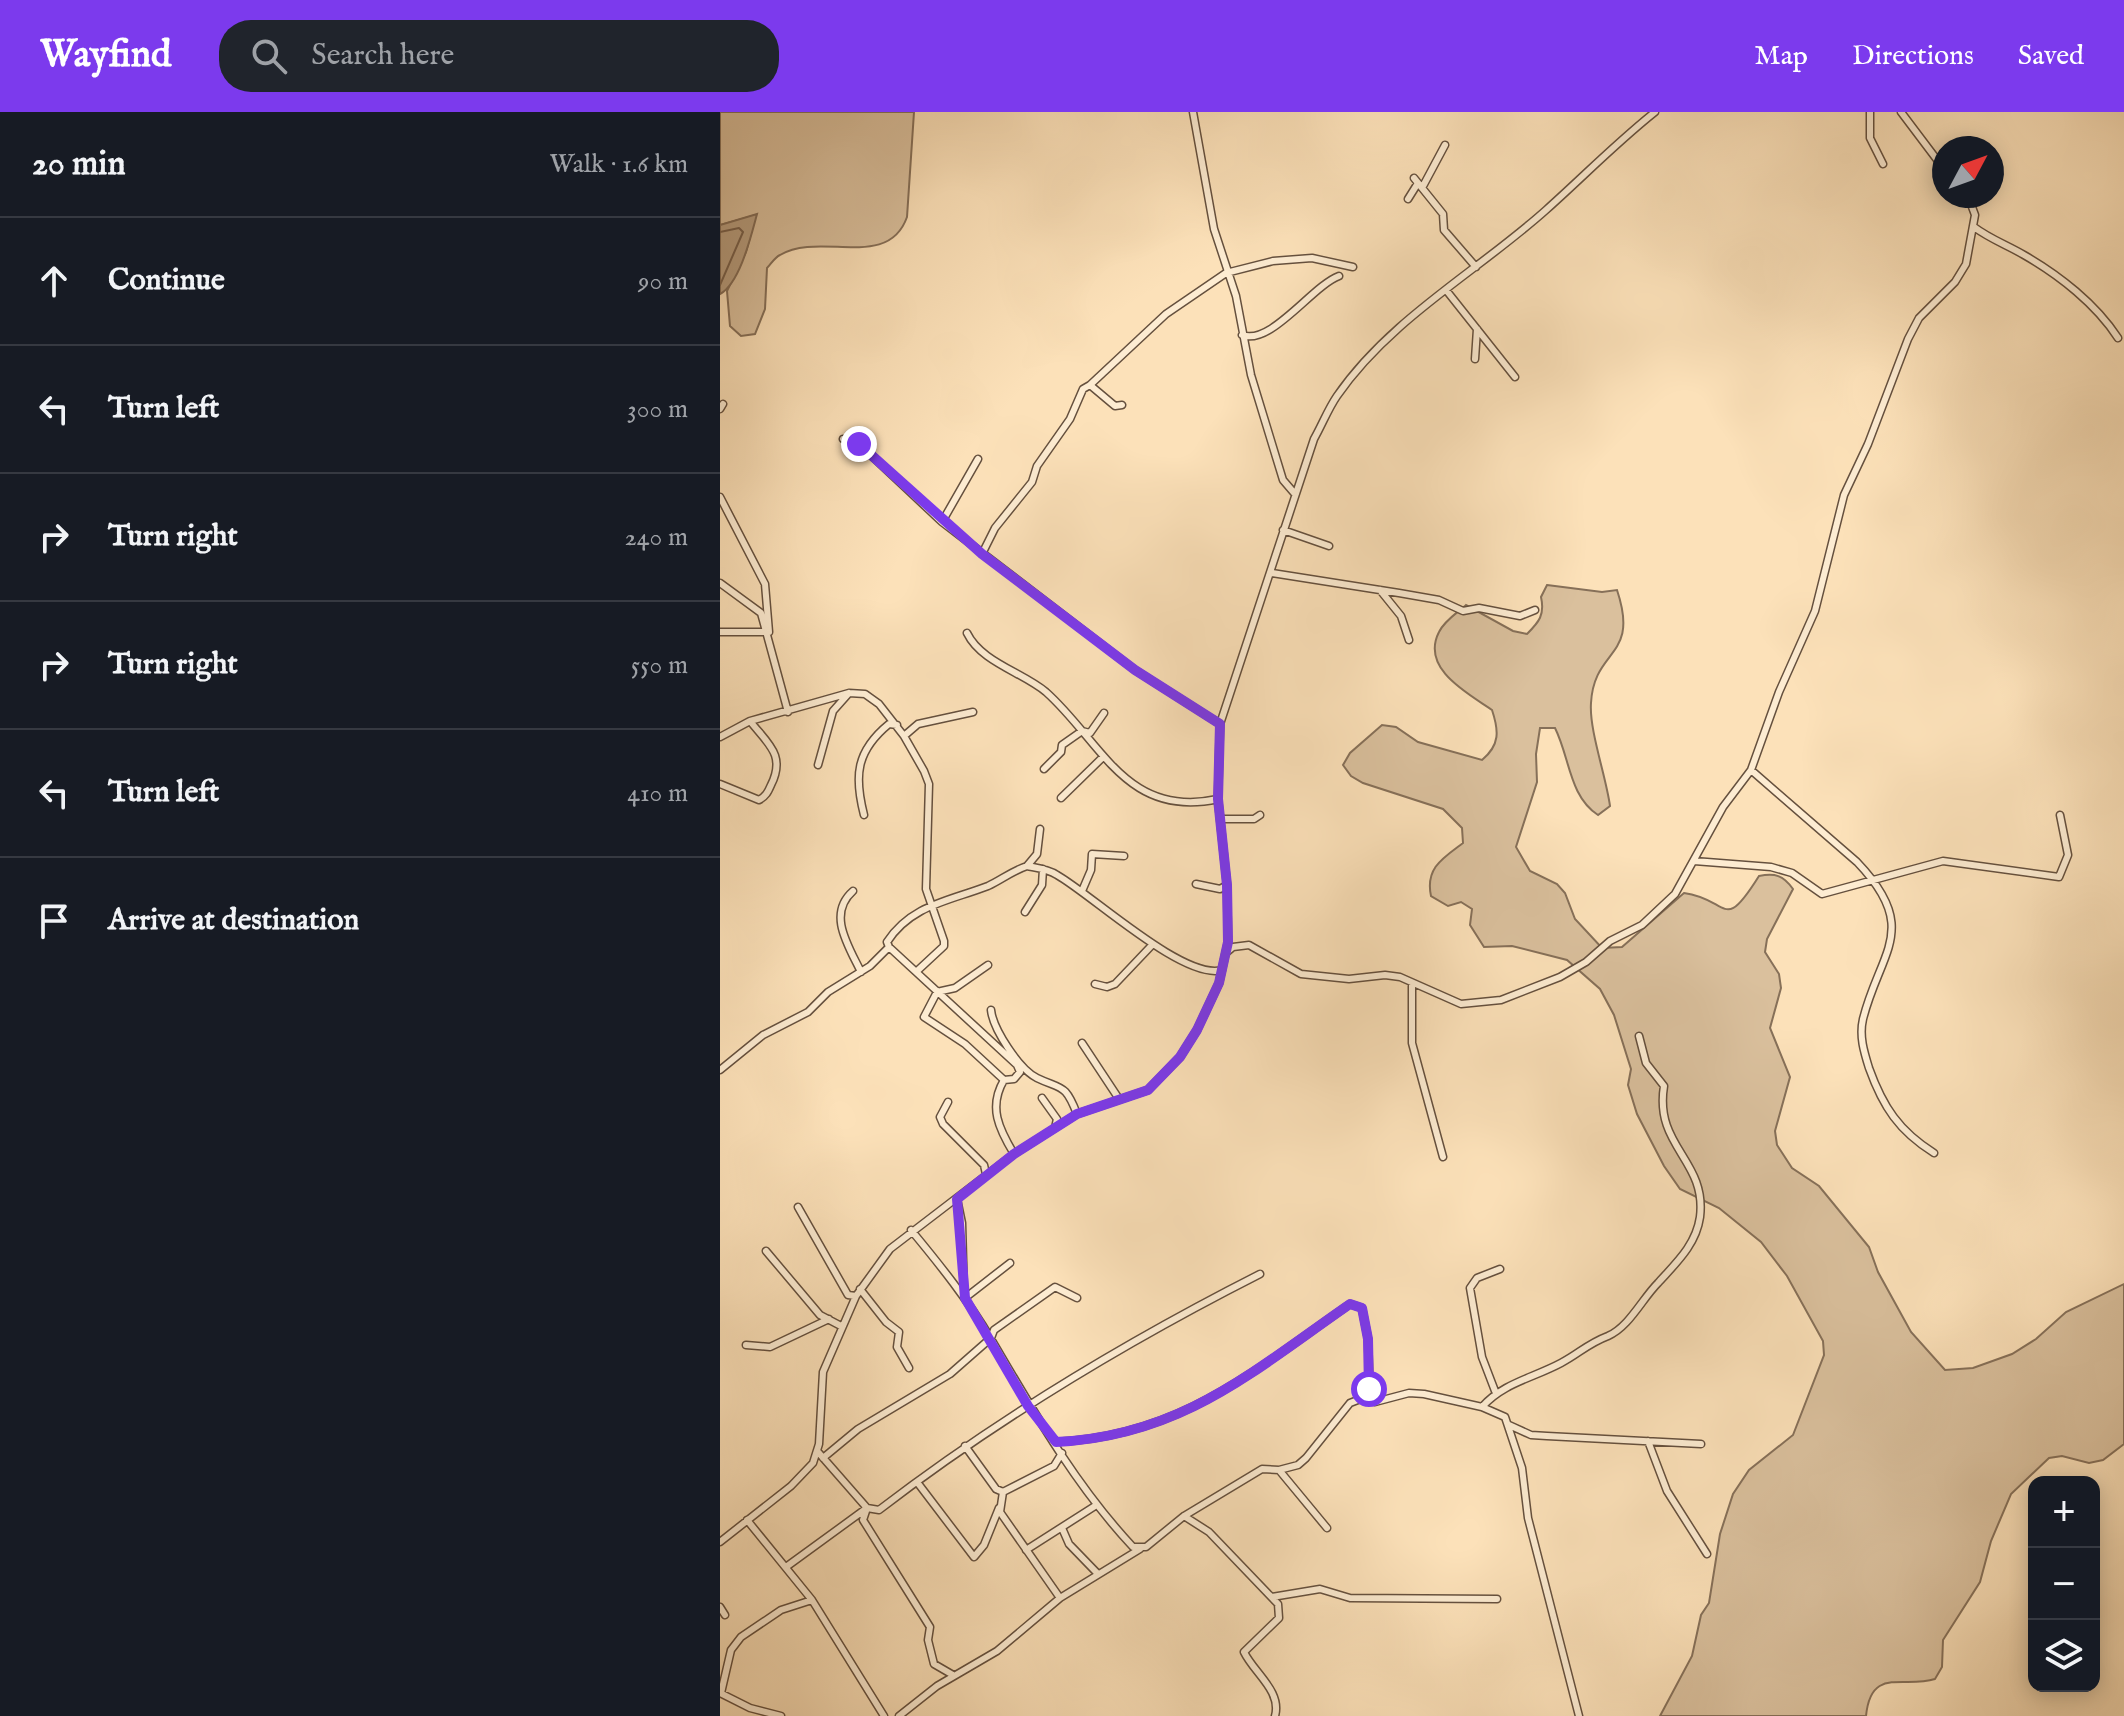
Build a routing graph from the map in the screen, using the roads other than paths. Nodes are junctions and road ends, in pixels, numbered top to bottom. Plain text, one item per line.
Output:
1 (1193, 112) edge
2 (1655, 112) edge
3 (1870, 112) edge
4 (1901, 112) edge
5 (1445, 145) dead end
6 (1932, 153) edge
7 (1883, 164) dead end
8 (1418, 183) junction
9 (1408, 199) dead end
10 (1974, 208) edge
11 (1974, 227) junction
12 (1353, 267) dead end
13 (1476, 267) junction
14 (1226, 273) junction
15 (1339, 276) dead end
16 (1446, 290) junction
17 (1462, 310) junction
18 (1458, 321) dead end
19 (1477, 329) junction
20 (1242, 335) junction
21 (2118, 338) dead end
22 (1475, 359) dead end
23 (1515, 377) dead end
24 (1090, 385) junction
25 (1122, 405) dead end
26 (843, 439) dead end
27 (978, 459) dead end
28 (1295, 494) junction
29 (720, 497) edge
30 (728, 511) junction
31 (720, 520) edge
32 (942, 522) junction
33 (1283, 530) junction
34 (1329, 546) dead end
35 (982, 554) junction
36 (1272, 573) junction
37 (720, 583) edge
38 (1380, 590) junction
39 (1535, 610) dead end
40 (720, 632) edge
41 (769, 632) junction
42 (967, 633) dead end
43 (1409, 640) dead end
44 (849, 693) junction
45 (788, 712) junction
46 (973, 712) dead end
47 (1104, 713) dead end
48 (750, 721) junction
49 (1220, 724) junction
50 (897, 725) junction
51 (1082, 731) junction
52 (904, 736) junction
53 (720, 737) edge
54 (1102, 758) junction
55 (818, 765) dead end
56 (1044, 769) dead end
57 (1751, 770) junction
58 (720, 784) edge
59 (1061, 798) dead end
60 (1218, 799) junction
61 (864, 815) dead end
62 (1260, 815) dead end
63 (2060, 815) dead end
64 (1222, 819) junction
65 (1040, 829) dead end
66 (1124, 856) dead end
67 (1694, 861) junction
68 (1027, 866) junction
69 (1043, 869) junction
70 (1873, 882) junction
71 (1196, 884) dead end
72 (1227, 885) junction
73 (853, 891) dead end
74 (1082, 891) junction
75 (929, 905) junction
76 (1025, 912) dead end
77 (1153, 944) junction
78 (889, 947) junction
79 (1227, 952) junction
80 (988, 965) dead end
81 (1222, 970) junction
82 (861, 972) junction
83 (916, 972) junction
84 (1412, 983) junction
85 (1095, 984) dead end
86 (937, 992) junction
87 (991, 1010) dead end
88 (1639, 1036) dead end
89 (1082, 1043) dead end
90 (720, 1070) edge
91 (1004, 1080) junction
92 (1042, 1098) dead end
93 (1119, 1099) junction
94 (948, 1102) dead end
95 (1077, 1114) junction
96 (1055, 1128) junction
97 (1934, 1153) dead end
98 (1014, 1154) junction
99 (1443, 1157) dead end
100 (986, 1174) junction
101 (957, 1199) junction
102 (798, 1207) dead end
103 (911, 1230) junction
104 (766, 1251) dead end
105 (1010, 1263) dead end
106 (1500, 1269) dead end
107 (1260, 1274) dead end
108 (858, 1292) junction
109 (965, 1298) junction
110 (1077, 1298) dead end
111 (829, 1319) junction
112 (841, 1326) junction
113 (991, 1338) junction
114 (746, 1345) dead end
115 (909, 1368) dead end
116 (1495, 1391) junction
117 (1370, 1400) junction
118 (1028, 1406) junction
119 (1482, 1407) junction
120 (1509, 1425) junction
121 (1648, 1441) junction
122 (1056, 1442) junction
123 (1701, 1444) dead end
124 (965, 1446) junction
125 (1062, 1453) junction
126 (820, 1455) junction
127 (1279, 1470) junction
128 (917, 1482) junction
129 (1003, 1492) junction
130 (1095, 1506) junction
131 (867, 1508) junction
132 (999, 1508) junction
133 (1184, 1516) junction
134 (747, 1520) junction
135 (1062, 1528) junction
136 (1327, 1528) dead end
137 (720, 1542) edge
138 (1140, 1549) junction
139 (1026, 1550) junction
140 (1707, 1554) dead end
141 (786, 1567) junction
142 (1098, 1574) junction
143 (1272, 1597) junction
144 (1060, 1598) junction
145 (1497, 1599) dead end
146 (812, 1600) junction
147 (720, 1607) edge
148 (725, 1615) dead end
149 (955, 1675) junction
150 (720, 1693) edge
151 (781, 1716) edge
152 (884, 1716) edge
153 (899, 1716) edge
154 (1275, 1716) edge
155 (1579, 1716) edge

1 - 14 street
2 - 13 street
3 - 7 street
4 - 6 street
5 - 8 street
8 - 9 street
8 - 13 street
10 - 11 street
11 - 21 street
11 - 57 street
12 - 14 street
13 - 16 street
14 - 20 street
14 - 24 street
15 - 20 street
16 - 17 street
16 - 28 street
17 - 18 street
17 - 19 street
19 - 22 street
19 - 23 street
20 - 28 street
24 - 25 street
24 - 35 street
26 - 32 street
27 - 32 street
28 - 33 street
29 - 30 street
30 - 31 street
30 - 41 street
32 - 35 street
33 - 34 street
33 - 36 street
35 - 49 street
36 - 38 street
36 - 49 street
37 - 41 street
38 - 39 street
38 - 43 street
40 - 41 street
41 - 45 street
42 - 51 street
44 - 45 street
44 - 50 street
44 - 55 street
45 - 48 street
46 - 52 street
47 - 51 street
48 - 53 street
48 - 58 street
49 - 60 street
50 - 52 street
50 - 61 street
51 - 54 street
51 - 56 street
52 - 75 street
54 - 59 street
54 - 60 street
57 - 67 street
57 - 70 street
60 - 64 street
62 - 64 street
63 - 70 street
64 - 72 street
65 - 68 street
66 - 74 street
67 - 70 street
67 - 84 street
68 - 69 street
68 - 75 street
69 - 74 street
69 - 76 street
70 - 97 street
71 - 72 street
72 - 79 street
73 - 82 street
74 - 77 street
75 - 78 street
75 - 83 street
77 - 81 street
77 - 85 street
78 - 82 street
78 - 83 street
79 - 81 street
79 - 84 street
80 - 86 street
81 - 93 street
82 - 90 street
83 - 86 street
84 - 99 street
86 - 91 street
86 - 91 street
87 - 95 street
88 - 116 street
89 - 93 street
91 - 98 street
92 - 96 street
93 - 95 street
94 - 100 street
95 - 96 street
96 - 98 street
98 - 100 street
100 - 101 street
101 - 103 street
101 - 109 street
102 - 108 street
103 - 108 street
103 - 109 street
104 - 111 street
105 - 109 street
106 - 116 street
107 - 118 street
108 - 112 street
108 - 115 street
109 - 113 street
110 - 113 street
111 - 112 street
111 - 114 street
112 - 126 street
113 - 118 street
113 - 126 street
116 - 119 street
117 - 119 street
117 - 122 street
117 - 127 street
118 - 122 street
118 - 124 street
119 - 120 street
120 - 121 street
120 - 155 street
121 - 123 street
121 - 140 street
122 - 125 street
124 - 128 street
124 - 129 street
125 - 129 street
125 - 130 street
126 - 131 street
126 - 134 street
127 - 133 street
127 - 136 street
128 - 131 street
128 - 132 street
129 - 132 street
130 - 135 street
130 - 138 street
131 - 141 street
131 - 149 street
132 - 139 street
133 - 138 street
133 - 143 street
134 - 137 street
134 - 141 street
135 - 139 street
135 - 142 street
138 - 142 street
139 - 144 street
141 - 146 street
142 - 144 street
143 - 145 street
143 - 154 street
144 - 149 street
146 - 150 street
146 - 152 street
147 - 148 street
149 - 153 street
150 - 151 street

